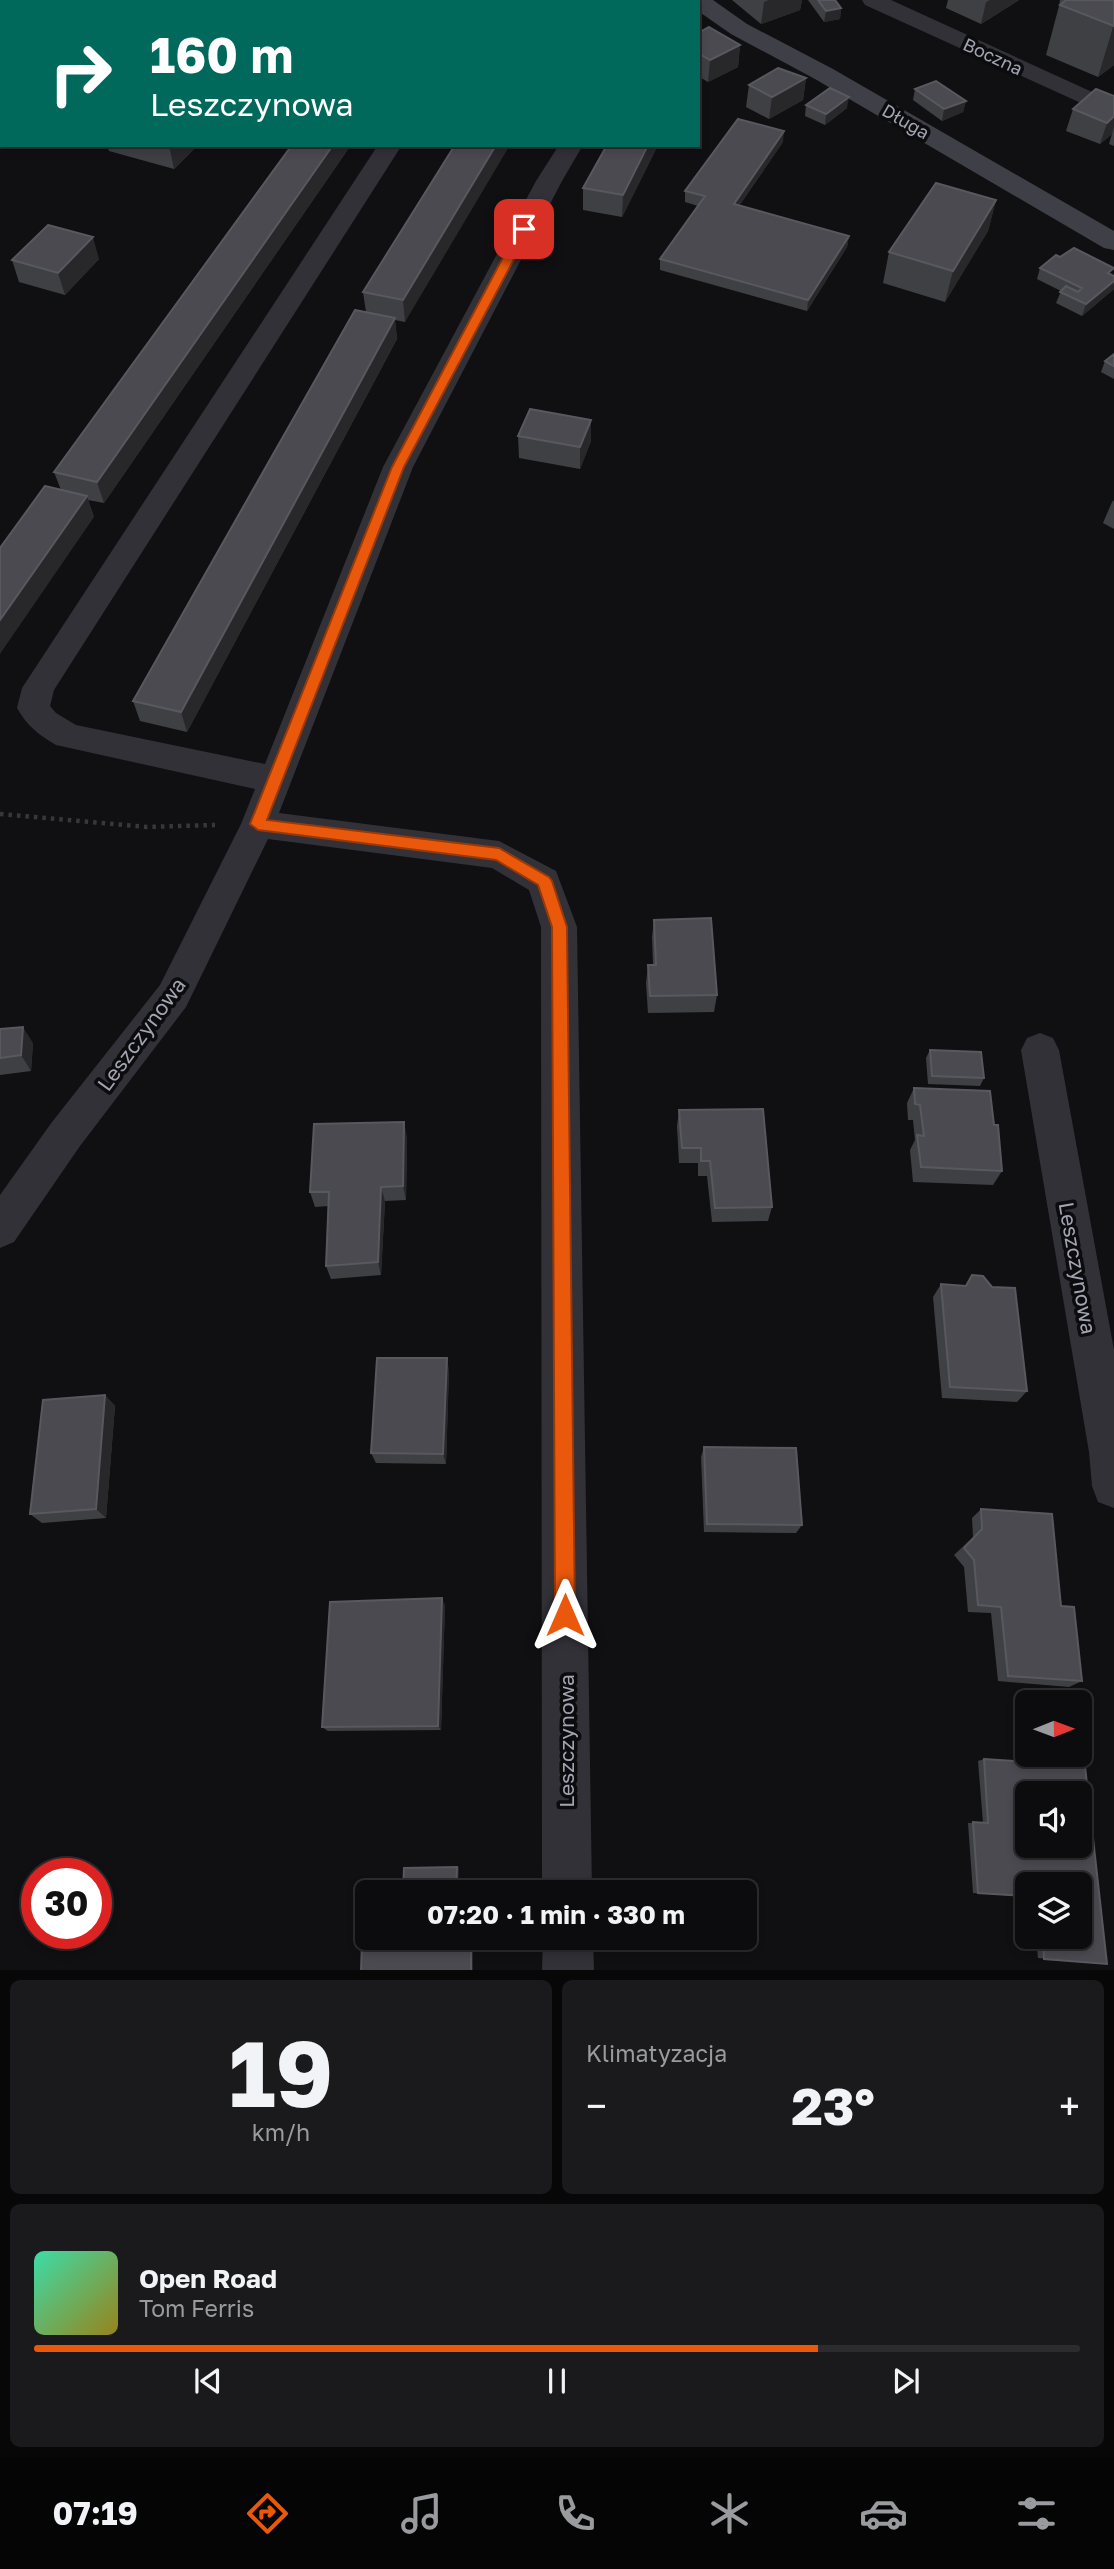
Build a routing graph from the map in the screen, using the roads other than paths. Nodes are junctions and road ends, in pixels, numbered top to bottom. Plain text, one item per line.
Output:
1 (873, 0) edge
2 (700, 1) edge
3 (1114, 111) edge
4 (389, 147) edge
5 (570, 147) edge
6 (1114, 242) edge
7 (276, 780) junction
8 (258, 824) junction
9 (1040, 1050) dead end
10 (0, 1229) edge
11 (1114, 1486) edge
12 (567, 1880) edge
13 (568, 1950) edge
14 (568, 1970) edge

1 - 3 street, Boczna
2 - 6 street, Długa
4 - 7 street
5 - 7 street, Leszczynowa
7 - 8 street, Leszczynowa
8 - 10 street, Leszczynowa
8 - 12 street, Leszczynowa
9 - 11 street, Leszczynowa
13 - 14 street

